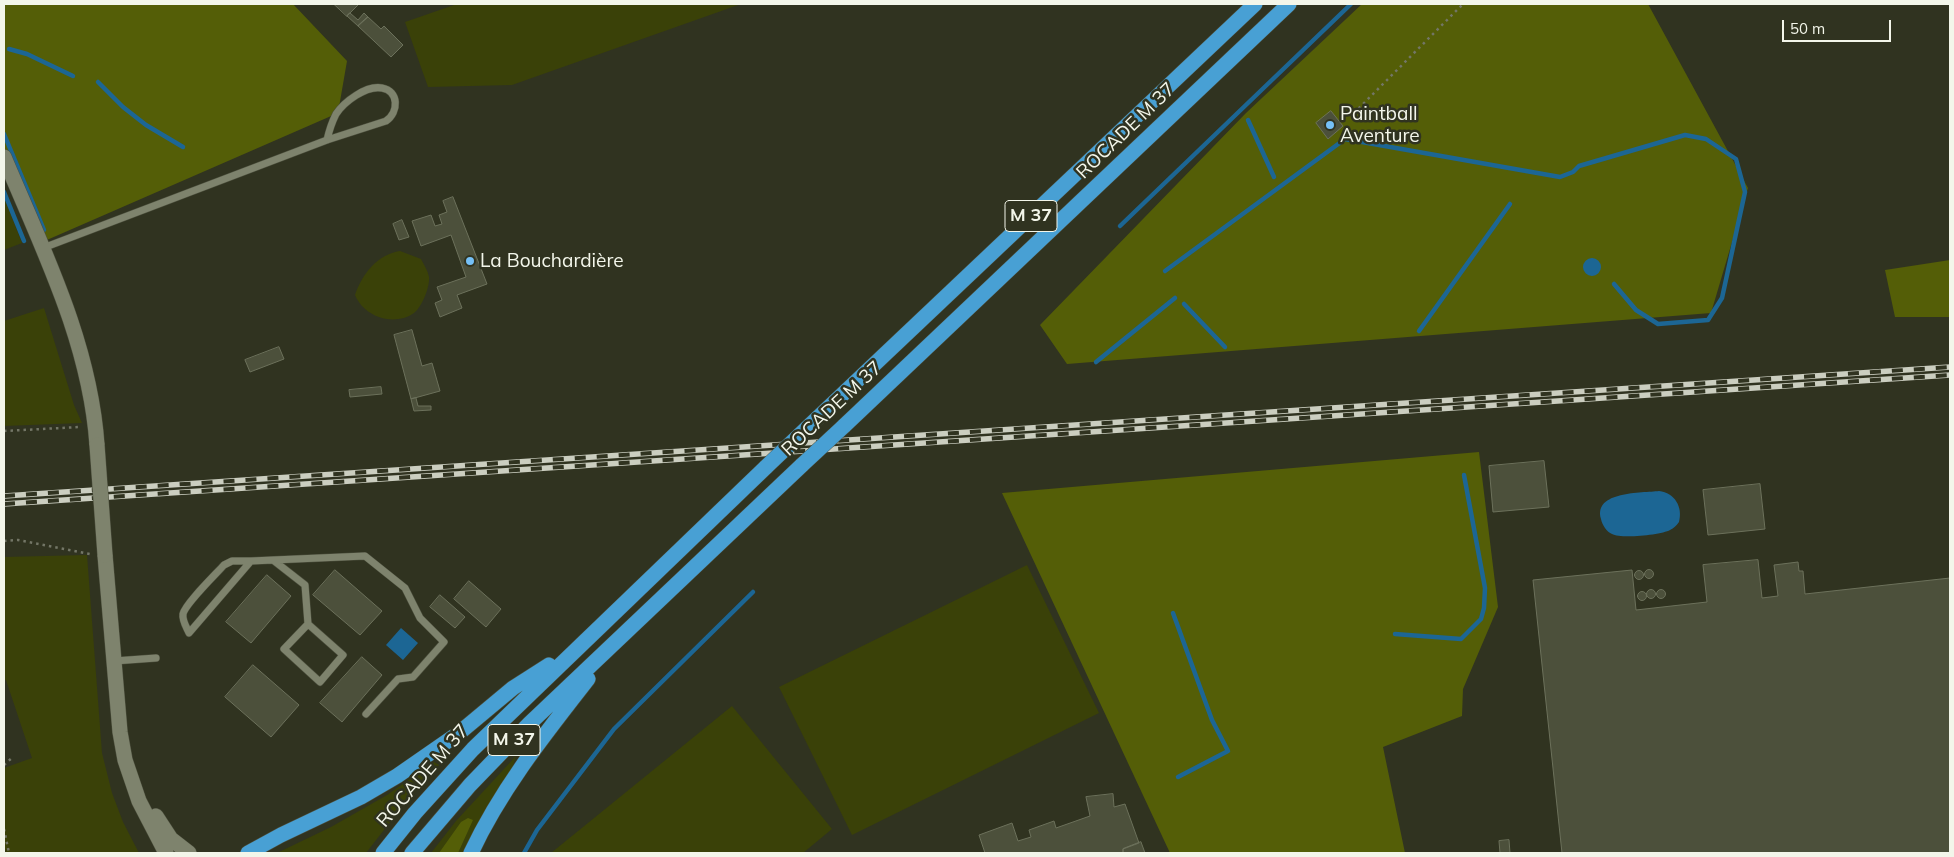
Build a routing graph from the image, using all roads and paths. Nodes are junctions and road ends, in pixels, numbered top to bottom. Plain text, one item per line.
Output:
1 (1255, 4) edge
2 (1289, 4) edge
3 (1463, 4) edge
4 (1354, 113) dead end
5 (327, 140) junction
6 (4, 157) edge
7 (42, 248) junction
8 (83, 427) dead end
9 (4, 430) edge
10 (4, 541) edge
11 (101, 556) junction
12 (273, 560) junction
13 (251, 562) junction
14 (308, 624) junction
15 (624, 634) junction
16 (579, 645) junction
17 (156, 658) dead end
18 (114, 661) junction
19 (118, 698) junction
20 (366, 714) dead end
21 (13, 758) dead end
22 (4, 765) edge
23 (4, 829) edge
24 (9, 853) edge
25 (166, 853) edge
26 (189, 853) edge
27 (248, 853) edge
28 (383, 853) edge
29 (412, 853) edge
30 (471, 853) edge

1 - 16 highway, ROCADE M 37 / M 37, bridge
2 - 15 highway, ROCADE M 37 / M 37, bridge
3 - 4 path
5 - 5 lane
5 - 7 lane
6 - 7 street
7 - 11 street, bridge
8 - 9 path
10 - 11 path
11 - 18 street
12 - 13 lane
12 - 14 lane
12 - 20 lane
13 - 13 lane
14 - 14 lane
15 - 29 highway, ROCADE M 37 / M 37
15 - 30 highway
16 - 27 highway
16 - 28 highway, ROCADE M 37 / M 37
17 - 18 lane
18 - 19 street
19 - 25 street
19 - 26 street
21 - 22 path
23 - 24 path

